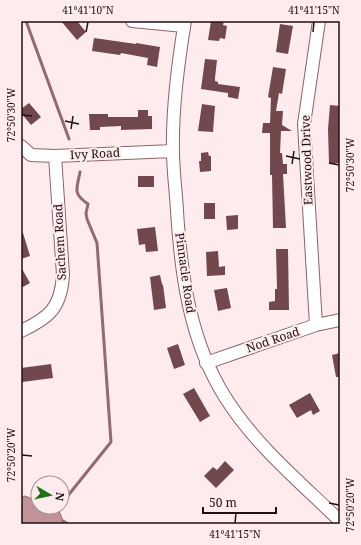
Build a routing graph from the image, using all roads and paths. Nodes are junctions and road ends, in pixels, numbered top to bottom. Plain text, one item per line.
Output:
1 (132, 21) edge
2 (319, 21) edge
3 (184, 23) edge
4 (21, 146) edge
5 (173, 151) junction
6 (55, 156) junction
7 (340, 320) edge
8 (316, 325) junction
9 (21, 331) edge
10 (206, 363) junction
11 (340, 520) edge

1 - 3 street
2 - 8 street, Eastwood Drive
3 - 5 street, Pinnacle Road
4 - 6 street, Ivy Road
5 - 6 street, Ivy Road
5 - 10 street, Pinnacle Road
6 - 9 street, Sachem Road
7 - 8 street, Nod Road
8 - 10 street, Nod Road
10 - 11 street, Pinnacle Road

